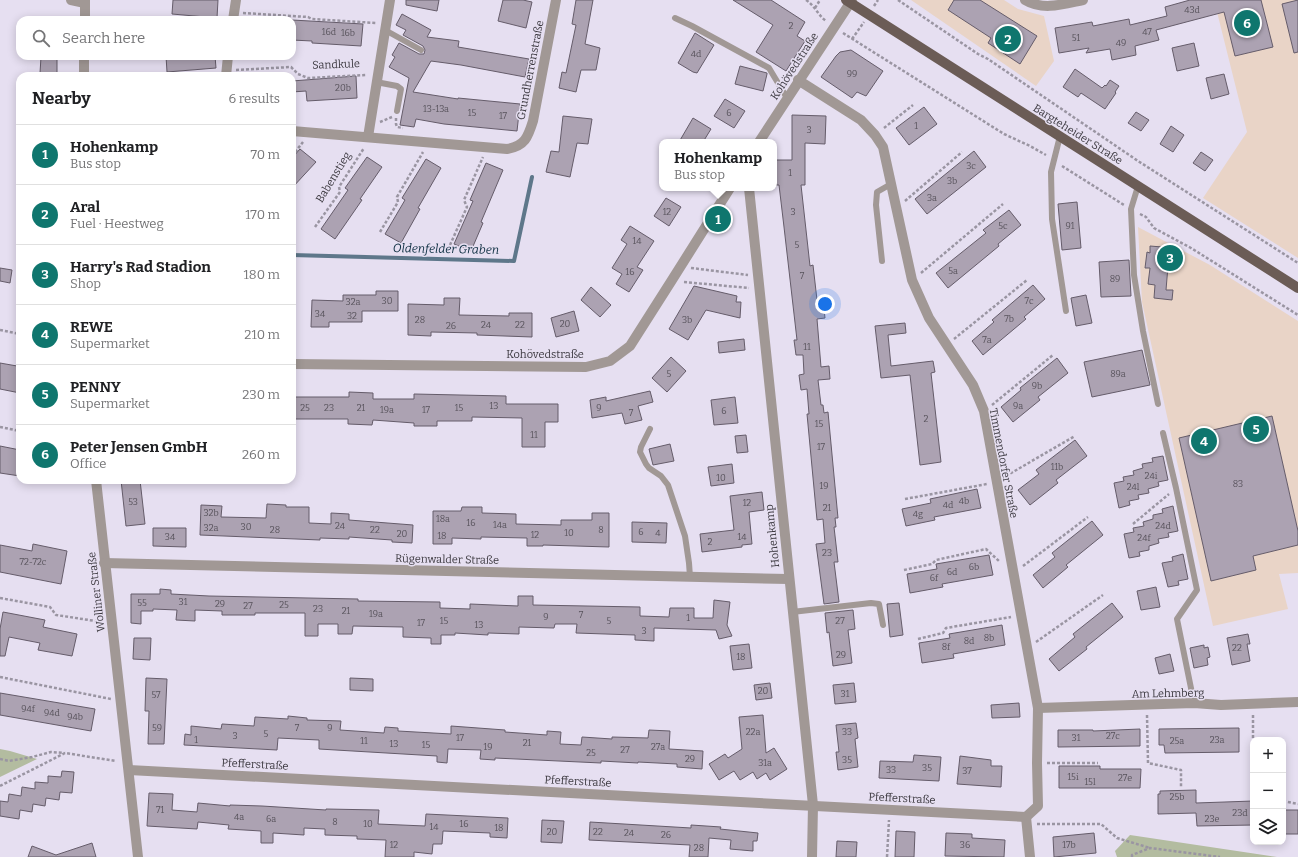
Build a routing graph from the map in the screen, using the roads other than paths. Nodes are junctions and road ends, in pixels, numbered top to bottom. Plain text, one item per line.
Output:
1 (70, 0) edge
2 (236, 0) edge
3 (390, 0) edge
4 (556, 0) edge
5 (1025, 0) edge
6 (1083, 0) edge
7 (85, 1) edge
8 (849, 1) edge
9 (84, 16) edge
10 (234, 16) edge
11 (675, 18) dead end
12 (386, 27) junction
13 (421, 50) dead end
14 (84, 60) edge
15 (228, 60) edge
16 (84, 72) edge
17 (226, 72) edge
18 (377, 78) junction
19 (798, 80) junction
20 (787, 98) junction
21 (397, 111) dead end
22 (296, 132) edge
23 (1060, 136) junction
24 (372, 138) junction
25 (761, 139) edge
26 (523, 143) joint
27 (891, 184) junction
28 (1138, 186) junction
29 (728, 191) edge
30 (748, 191) edge
31 (882, 261) dead end
32 (1298, 288) edge
33 (1066, 311) dead end
34 (296, 364) edge
35 (1158, 404) dead end
36 (650, 429) dead end
37 (1163, 434) dead end
38 (96, 484) edge
39 (104, 563) junction
40 (690, 577) junction
41 (788, 579) junction
42 (792, 612) junction
43 (883, 625) dead end
44 (1298, 702) edge
45 (1194, 703) junction
46 (1038, 708) junction
47 (129, 766) junction
48 (813, 805) junction
49 (1026, 820) junction
50 (138, 857) edge
51 (812, 857) edge
52 (1030, 857) edge

1 - 7 street
2 - 10 street
3 - 12 street
4 - 26 street, Grundherrenstraße
5 - 6 street
7 - 9 street
8 - 19 street, Kohövedstraße
8 - 23 main road, Bargteheider Straße
11 - 20 lane
12 - 13 lane
12 - 18 street
14 - 16 street
15 - 17 street
18 - 21 lane
18 - 24 street
19 - 20 street, Kohövedstraße
19 - 27 street, Timmendorfer Straße
20 - 25 street, Kohövedstraße
22 - 24 street, Babenstieg
23 - 28 main road, Bargteheider Straße
23 - 33 lane
24 - 26 street, Babenstieg
27 - 31 lane
27 - 46 street, Timmendorfer Straße
28 - 32 main road, Bargteheider Straße
28 - 35 lane
29 - 34 street, Kohövedstraße
30 - 41 street, Hohenkamp
36 - 40 lane
37 - 45 lane
38 - 39 street, Wolliner Straße
39 - 40 street, Rügenwalder Straße
39 - 47 street, Wolliner Straße
40 - 41 street, Rügenwalder Straße
41 - 42 street, Hohenkamp
42 - 43 lane
42 - 48 street, Hohenkamp
44 - 45 street, Am Lehmberg
45 - 46 street, Am Lehmberg
46 - 49 street, Timmendorfer Straße
47 - 48 street, Pfefferstraße
47 - 50 street, Wolliner Straße
48 - 49 street, Pfefferstraße
48 - 51 street, Hohenkamp
49 - 52 street

